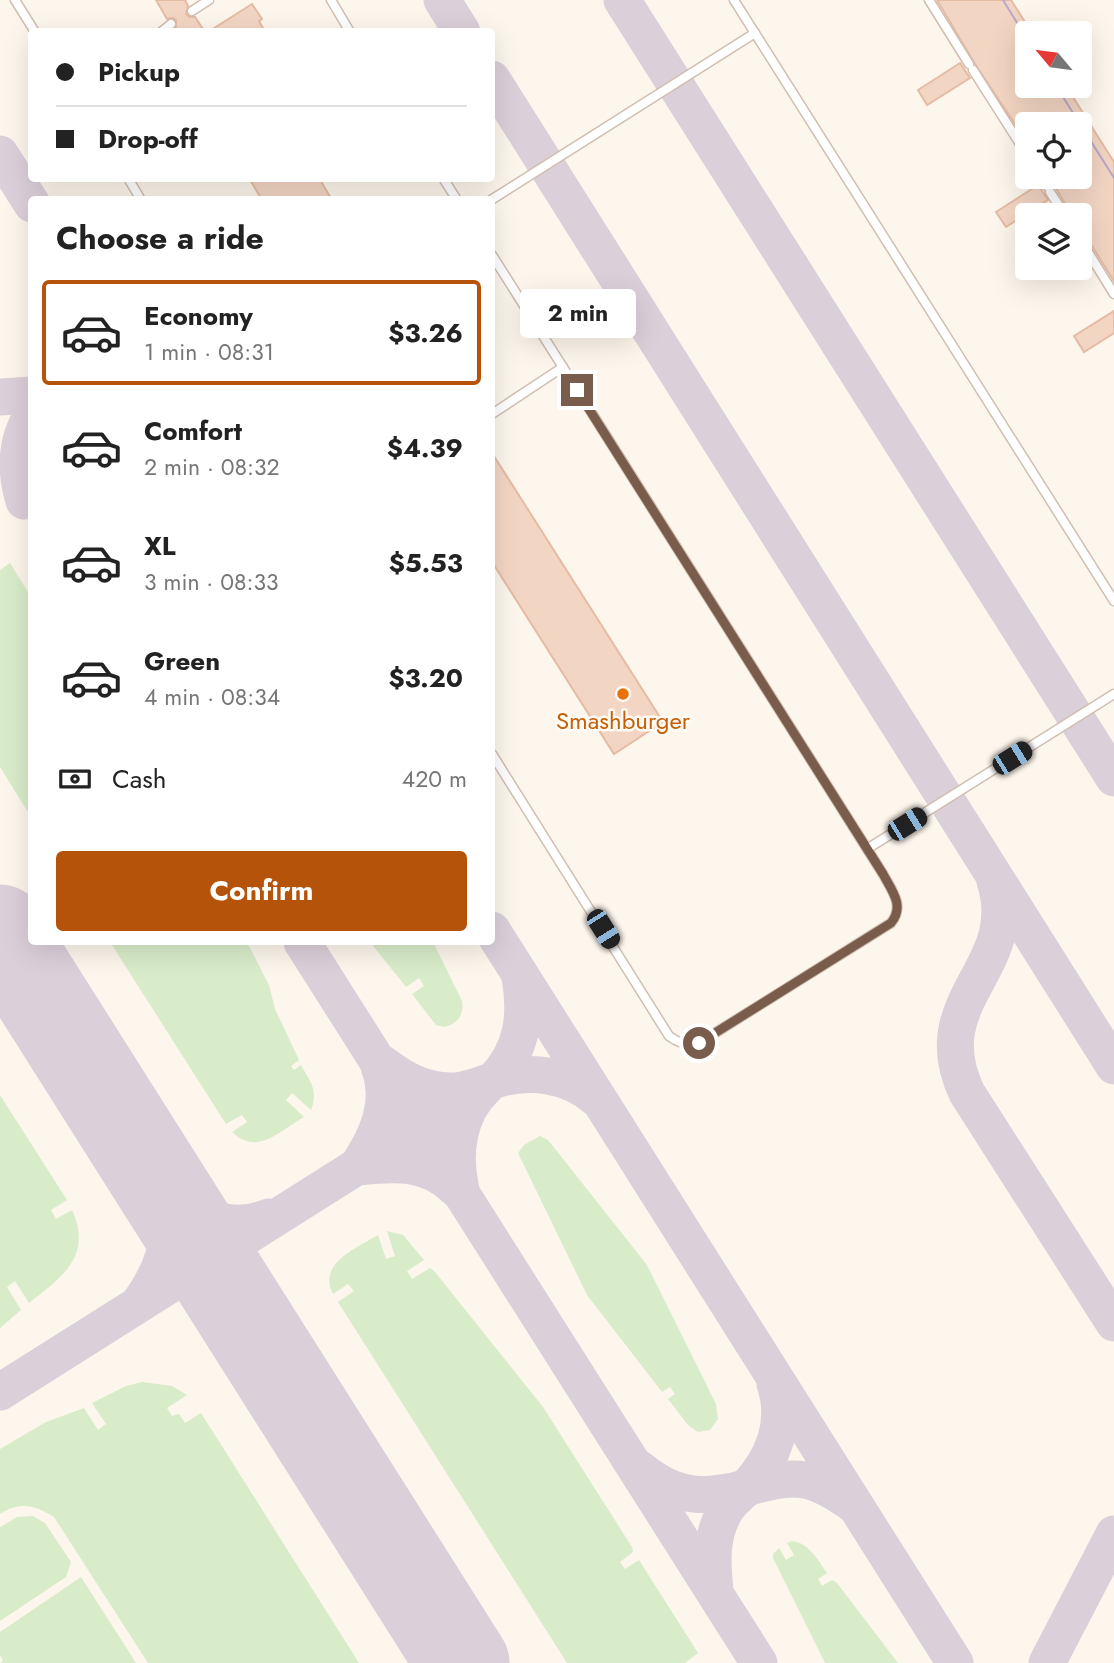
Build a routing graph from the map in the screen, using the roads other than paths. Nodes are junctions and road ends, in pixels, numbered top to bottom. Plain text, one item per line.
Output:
1 (15, 0) edge
2 (209, 0) edge
3 (331, 0) edge
4 (734, 0) edge
5 (929, 0) edge
6 (192, 11) dead end
7 (171, 24) dead end
8 (32, 28) edge
9 (166, 28) edge
10 (348, 28) edge
11 (755, 33) junction
12 (1015, 136) edge
13 (495, 197) edge
14 (1092, 258) edge
15 (495, 260) edge
16 (1114, 294) edge
17 (563, 367) junction
18 (495, 412) edge
19 (1114, 601) edge
20 (1114, 694) edge
21 (495, 759) edge
22 (867, 849) junction

1 - 8 lane
2 - 6 lane
3 - 10 lane
4 - 11 lane
5 - 12 lane
7 - 9 lane
11 - 13 lane
11 - 19 lane
14 - 16 lane
15 - 17 lane
17 - 18 lane
17 - 22 lane
20 - 22 lane
21 - 22 lane

